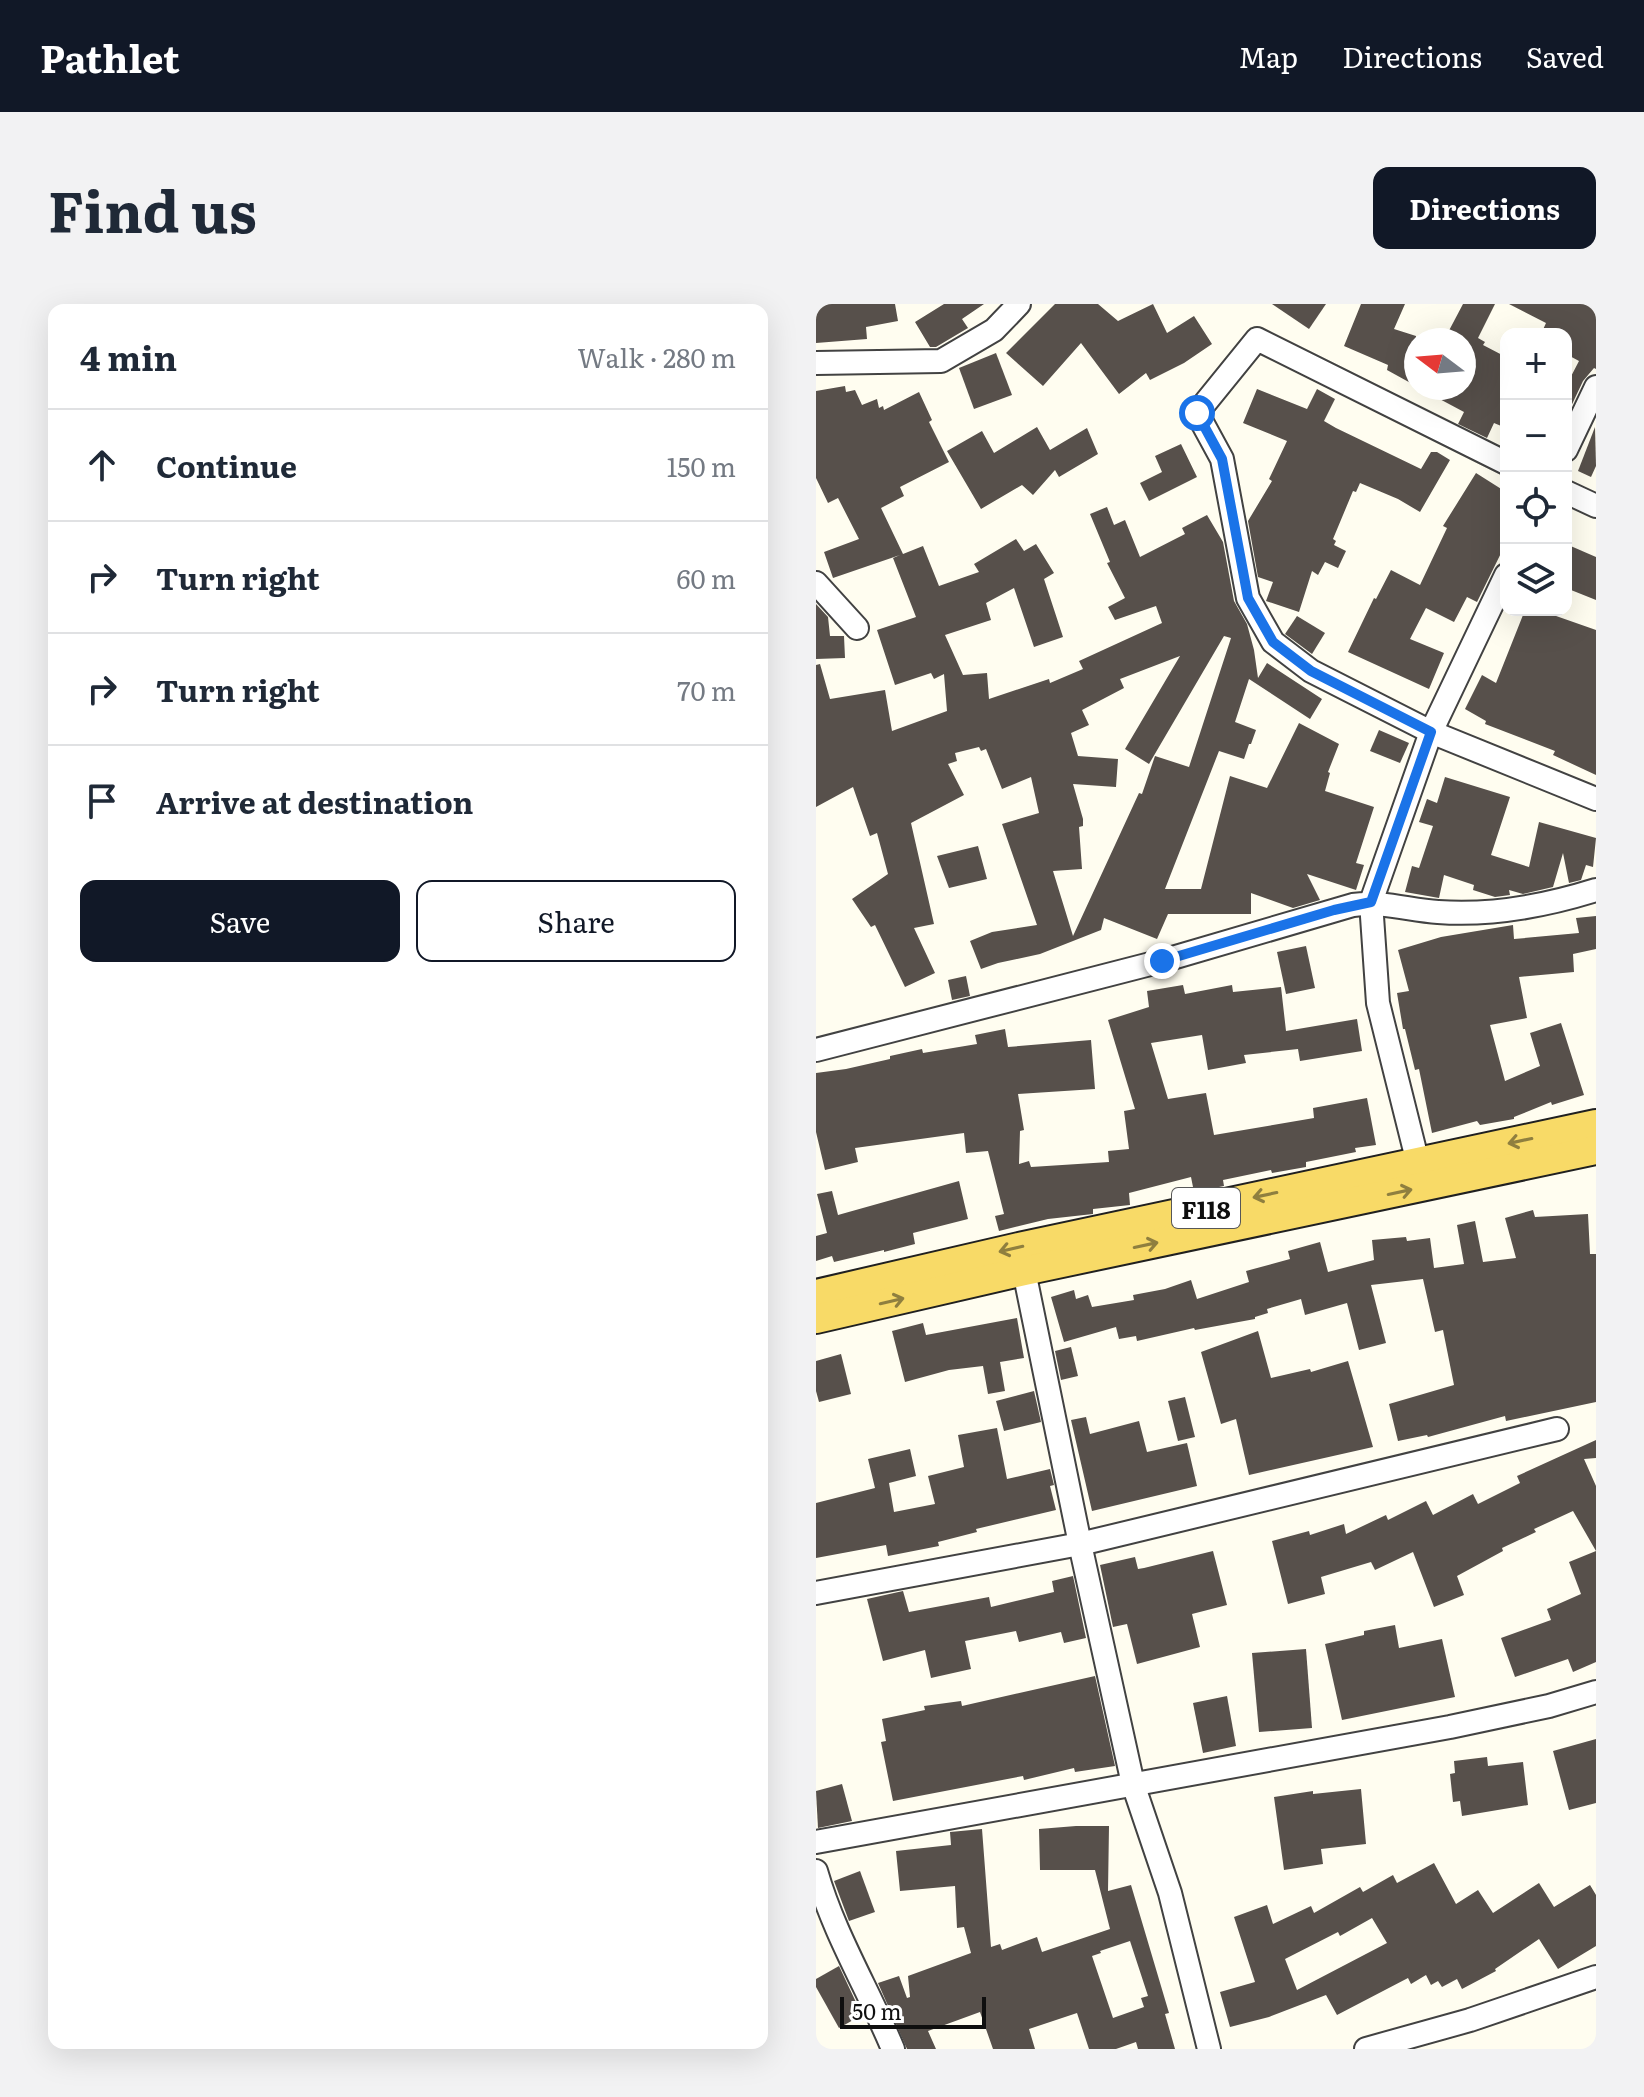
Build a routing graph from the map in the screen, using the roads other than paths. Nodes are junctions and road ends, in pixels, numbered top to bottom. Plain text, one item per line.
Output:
1 (1019, 304) edge
2 (816, 363) edge
3 (1596, 387) edge
4 (1572, 437) edge
5 (1500, 460) edge
6 (1572, 495) edge
7 (1596, 506) edge
8 (816, 583) edge
9 (1500, 588) edge
10 (857, 628) dead end
11 (1431, 732) junction
12 (1596, 799) edge
13 (1596, 890) edge
14 (1371, 902) junction
15 (816, 1050) edge
16 (1596, 1124) edge
17 (1596, 1150) edge
18 (1418, 1163) junction
19 (1024, 1271) junction
20 (816, 1294) edge
21 (816, 1319) edge
22 (1557, 1429) dead end
23 (1080, 1544) junction
24 (816, 1593) edge
25 (1596, 1692) edge
26 (1133, 1784) junction
27 (816, 1842) edge
28 (816, 1871) edge
29 (1596, 1977) edge
30 (893, 2049) edge
31 (1209, 2049) edge
32 (1366, 2049) edge

1 - 2 street
3 - 4 street
5 - 11 street
6 - 7 street
8 - 10 street
9 - 11 street
11 - 12 street
11 - 14 street
13 - 14 street
14 - 15 street
14 - 18 street
16 -> 18 main road, F118
19 -> 17 main road, F118
18 -> 20 main road, F118
21 -> 19 main road, F118
19 - 23 street
22 - 23 street
23 - 24 street
23 - 26 street
25 - 26 street
26 - 27 street
26 - 31 street
28 - 30 street
29 - 32 street

